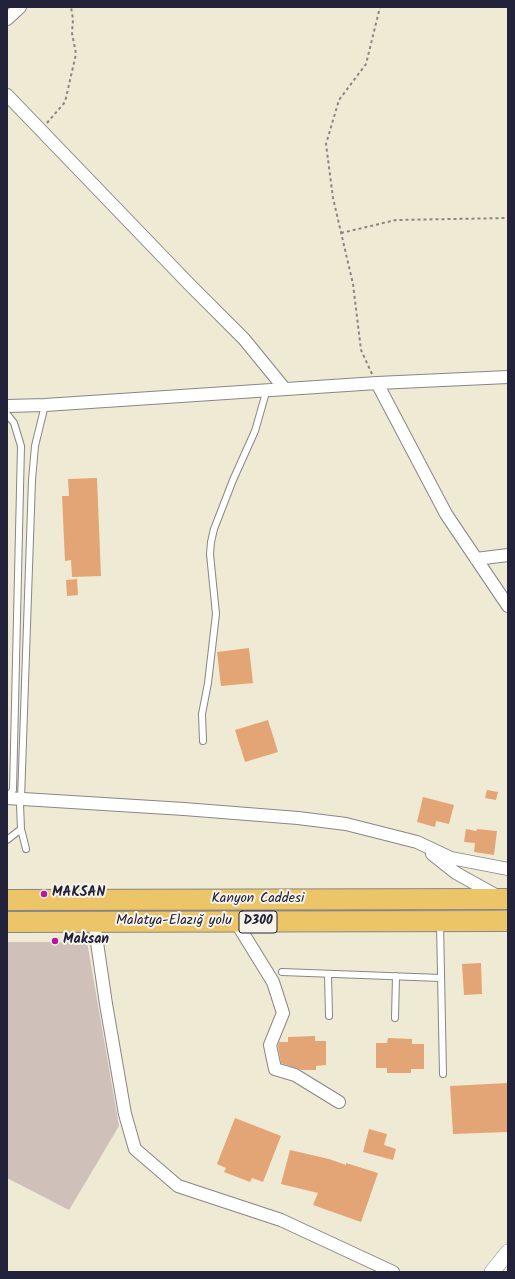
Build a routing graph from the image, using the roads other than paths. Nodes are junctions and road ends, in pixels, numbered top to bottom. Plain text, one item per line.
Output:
1 (20, 7) edge
2 (7, 18) edge
3 (7, 95) edge
4 (508, 377) edge
5 (377, 382) junction
6 (284, 388) junction
7 (267, 389) junction
8 (45, 405) junction
9 (7, 406) edge
10 (7, 414) edge
11 (508, 555) edge
12 (476, 559) junction
13 (508, 606) edge
14 (203, 741) dead end
15 (7, 798) edge
16 (21, 799) junction
17 (21, 830) junction
18 (7, 840) edge
19 (418, 842) junction
20 (26, 849) dead end
21 (508, 868) edge
22 (505, 899) edge
23 (7, 900) edge
24 (508, 921) edge
25 (7, 922) edge
26 (94, 922) junction
27 (236, 922) junction
28 (440, 922) junction
29 (282, 972) dead end
30 (328, 974) junction
31 (396, 976) junction
32 (442, 978) junction
33 (329, 1016) dead end
34 (395, 1018) dead end
35 (443, 1074) dead end
36 (339, 1102) dead end
37 (508, 1252) edge
38 (394, 1272) edge
39 (492, 1272) edge

1 - 2 street
3 - 6 street
4 - 5 street
5 - 6 street
5 - 12 street
6 - 7 street
7 - 8 street
7 - 14 lane
8 - 9 street
8 - 16 lane
10 - 15 lane
11 - 12 street
12 - 13 street
15 - 16 street
16 - 17 lane
16 - 19 street
17 - 18 lane
17 - 20 lane
19 - 21 street
19 - 22 street
22 - 23 highway, Kanyon Caddesi / D300
24 - 28 highway, Malatya-Elazığ yolu / D300
25 - 26 highway, Malatya-Elazığ yolu / D300
26 - 27 highway, Malatya-Elazığ yolu / D300
26 - 38 street
27 - 28 highway, Malatya-Elazığ yolu / D300
27 - 36 street
28 - 32 lane
29 - 30 lane
30 - 31 lane
30 - 33 lane
31 - 32 lane
31 - 34 lane
32 - 35 lane
37 - 39 street

